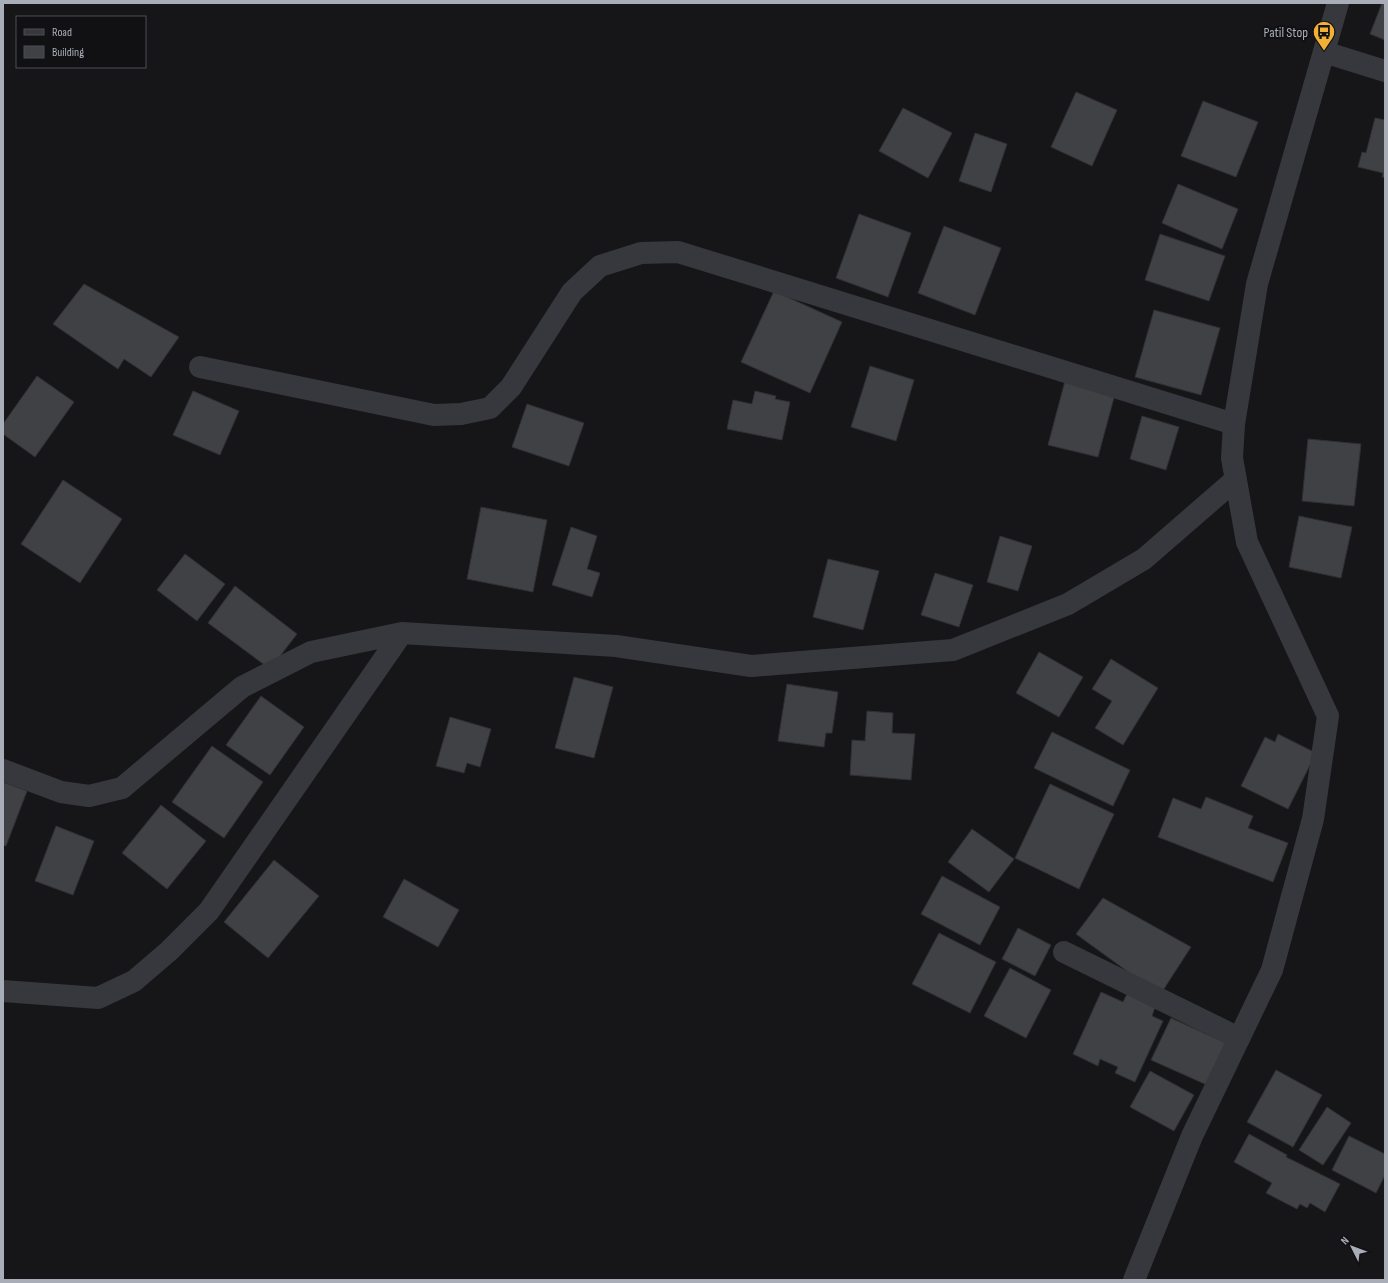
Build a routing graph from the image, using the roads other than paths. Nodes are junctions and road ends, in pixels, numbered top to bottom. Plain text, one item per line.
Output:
1 (1338, 3) edge
2 (1324, 52) junction
3 (1385, 71) edge
4 (200, 366) dead end
5 (1234, 424) junction
6 (1235, 480) junction
7 (402, 633) junction
8 (3, 770) edge
9 (1064, 952) dead end
10 (3, 990) edge
11 (1239, 1038) junction
12 (1134, 1280) edge

1 - 2 street
2 - 3 street
2 - 5 street
4 - 5 street
5 - 6 street
6 - 7 street
6 - 11 street
7 - 8 street
7 - 10 street
9 - 11 street
11 - 12 street

